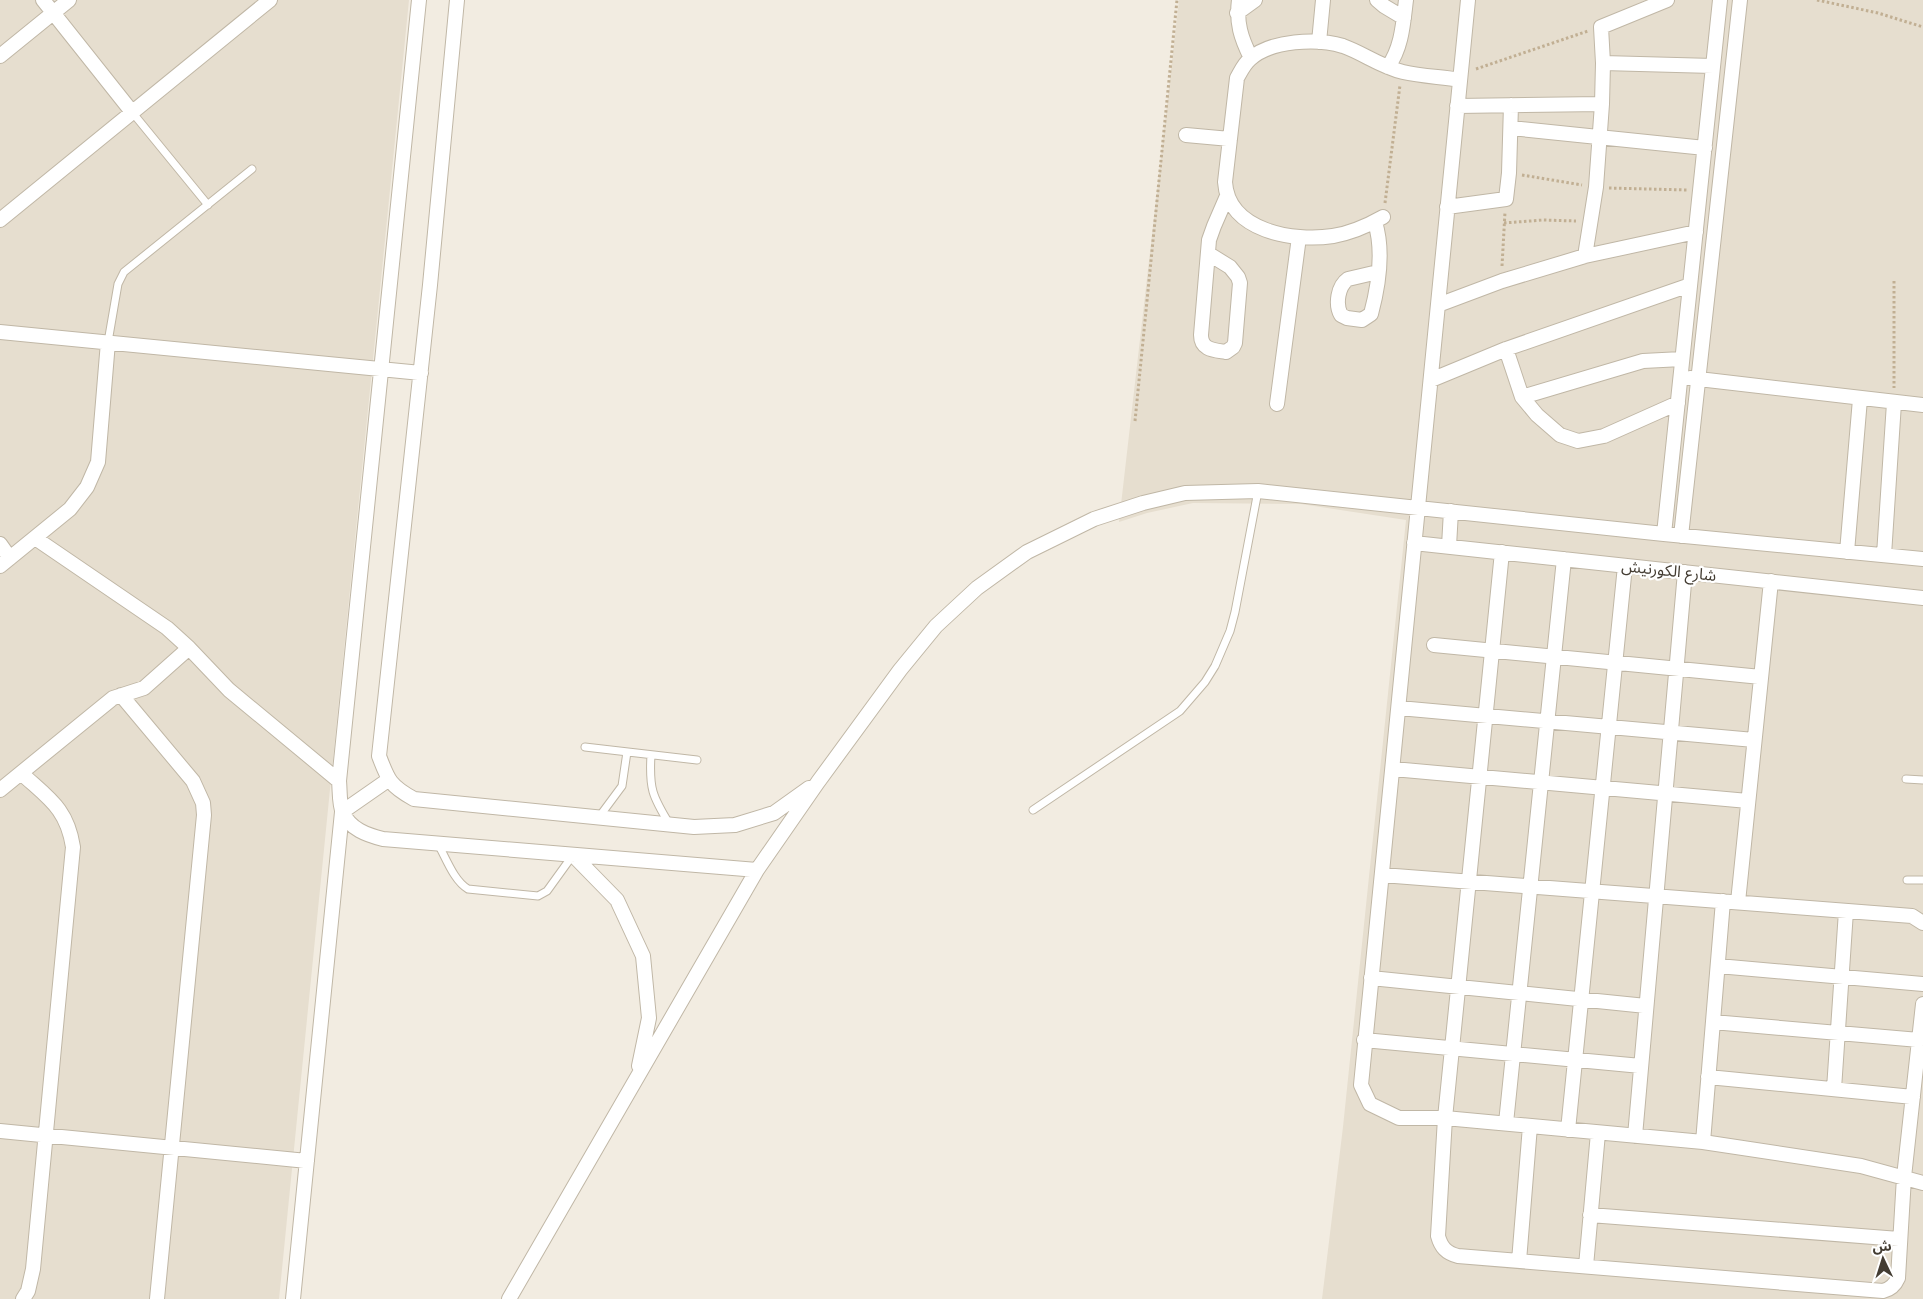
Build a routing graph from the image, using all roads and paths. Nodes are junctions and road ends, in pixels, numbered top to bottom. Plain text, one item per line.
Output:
1 (43, 0) edge
2 (70, 0) edge
3 (270, 0) edge
4 (419, 0) edge
5 (458, 0) edge
6 (1177, 0) edge
7 (1255, 0) edge
8 (1322, 0) edge
9 (1377, 0) edge
10 (1406, 0) edge
11 (1468, 0) edge
12 (1667, 0) edge
13 (1720, 0) edge
14 (1740, 0) edge
15 (1817, 0) edge
16 (1238, 7) edge
17 (54, 13) junction
18 (1404, 18) junction
19 (1718, 26) junction
20 (1601, 27) junction
21 (1923, 27) edge
22 (1737, 28) junction
23 (1319, 42) junction
24 (0, 56) edge
25 (1251, 58) junction
26 (1603, 63) junction
27 (1713, 66) junction
28 (1388, 67) junction
29 (1402, 72) junction
30 (1460, 77) junction
31 (1602, 104) junction
32 (1511, 105) junction
33 (1458, 106) junction
34 (132, 112) junction
35 (1511, 128) junction
36 (1186, 135) dead end
37 (1599, 138) junction
38 (1230, 139) junction
39 (1705, 148) junction
40 (252, 169) dead end
41 (1509, 173) junction
42 (1596, 187) junction
43 (1700, 191) junction
44 (1227, 196) junction
45 (1506, 199) junction
46 (208, 204) junction
47 (1447, 207) junction
48 (1379, 219) junction
49 (0, 220) edge
50 (1590, 221) junction
51 (1504, 223) junction
52 (1696, 232) junction
53 (1299, 237) junction
54 (1209, 254) junction
55 (1585, 256) junction
56 (1378, 272) dead end
57 (1894, 281) dead end
58 (1502, 282) junction
59 (1690, 285) junction
60 (1438, 305) junction
61 (0, 332) edge
62 (108, 342) junction
63 (1506, 349) junction
64 (1682, 359) junction
65 (381, 369) junction
66 (421, 373) junction
67 (1680, 377) junction
68 (1431, 380) junction
69 (1698, 380) junction
70 (1522, 397) junction
71 (1860, 398) junction
72 (1678, 403) junction
73 (1894, 403) junction
74 (1277, 404) dead end
75 (1923, 405) edge
76 (1135, 421) dead end
77 (1258, 491) junction
78 (1418, 508) junction
79 (1451, 511) junction
80 (1664, 534) junction
81 (1682, 536) junction
82 (35, 538) junction
83 (1414, 543) junction
84 (0, 544) edge
85 (1448, 546) junction
86 (1502, 552) junction
87 (1848, 552) junction
88 (1884, 555) junction
89 (1564, 559) junction
90 (1923, 559) edge
91 (5, 562) edge
92 (1625, 566) junction
93 (1685, 572) junction
94 (1771, 582) junction
95 (1923, 598) edge
96 (1434, 645) dead end
97 (189, 648) junction
98 (1492, 651) junction
99 (1554, 657) junction
100 (1615, 663) junction
101 (1677, 669) junction
102 (1761, 677) junction
103 (121, 695) junction
104 (1399, 708) junction
105 (1485, 715) junction
106 (1547, 721) junction
107 (1609, 727) junction
108 (1671, 732) junction
109 (1754, 740) junction
110 (585, 747) dead end
111 (627, 752) junction
112 (652, 755) junction
113 (697, 760) dead end
114 (1393, 769) junction
115 (21, 773) junction
116 (1479, 777) junction
117 (1906, 779) dead end
118 (388, 780) junction
119 (1923, 780) edge
120 (339, 781) junction
121 (818, 782) junction
122 (1541, 782) junction
123 (1603, 788) junction
124 (0, 790) edge
125 (1665, 793) junction
126 (1748, 801) junction
127 (1032, 810) dead end
128 (342, 812) junction
129 (599, 818) junction
130 (670, 825) junction
131 (438, 843) junction
132 (572, 855) junction
133 (757, 870) junction
134 (1382, 875) junction
135 (1907, 880) dead end
136 (1923, 880) edge
137 (1468, 882) junction
138 (1530, 886) junction
139 (1592, 891) junction
140 (1656, 896) junction
141 (1723, 901) junction
142 (1738, 902) junction
143 (1846, 911) junction
144 (1919, 916) edge
145 (1718, 966) junction
146 (1841, 977) junction
147 (1371, 978) junction
148 (1923, 984) edge
149 (1458, 987) junction
150 (1519, 993) junction
151 (1581, 1000) junction
152 (1923, 1004) edge
153 (1646, 1006) junction
154 (1713, 1022) junction
155 (1837, 1033) junction
156 (1364, 1040) junction
157 (1919, 1040) junction
158 (1452, 1048) junction
159 (1513, 1054) junction
160 (1575, 1060) junction
161 (1641, 1066) junction
162 (1919, 1074) edge
163 (1708, 1077) junction
164 (636, 1080) junction
165 (1834, 1089) junction
166 (1913, 1097) junction
167 (1445, 1118) junction
168 (1506, 1123) junction
169 (1530, 1126) junction
170 (1568, 1130) junction
171 (0, 1131) edge
172 (1598, 1133) junction
173 (46, 1135) junction
174 (1635, 1136) junction
175 (1703, 1142) junction
176 (172, 1148) junction
177 (307, 1160) junction
178 (1904, 1177) junction
179 (1923, 1183) edge
180 (1590, 1215) junction
181 (1899, 1239) junction
182 (1519, 1261) junction
183 (1586, 1266) junction
184 (23, 1299) edge
185 (157, 1299) edge
186 (293, 1299) edge
187 (509, 1299) edge

1 - 17 street
2 - 17 street
3 - 34 street
4 - 65 street
5 - 66 street
6 - 76 path
7 - 16 street
8 - 23 street
9 - 18 street
10 - 18 street
11 - 30 street
12 - 20 street
13 - 19 street
14 - 22 street
15 - 21 path
16 - 25 street
17 - 24 street
17 - 34 street
18 - 28 street
19 - 22 street
19 - 27 street
20 - 26 street
20 - 30 path
22 - 69 street
23 - 25 street
23 - 28 street
25 - 38 street
26 - 27 street
26 - 31 street
27 - 39 street
28 - 29 street
29 - 30 street
29 - 48 path
30 - 33 street
31 - 32 street
31 - 37 street
32 - 33 street
32 - 35 street
33 - 47 street
34 - 46 lane
34 - 49 street
35 - 37 street
35 - 41 street
36 - 38 street
37 - 39 street
37 - 42 street
38 - 44 street
39 - 43 street
40 - 46 lane
41 - 42 path
41 - 45 street
42 - 43 path
42 - 50 street
43 - 52 street
44 - 53 street
44 - 54 street
45 - 47 street
45 - 51 path
46 - 62 lane
47 - 60 street
48 - 53 street
48 - 56 street
50 - 51 path
50 - 55 street
51 - 58 path
52 - 55 street
52 - 59 street
53 - 74 street
54 - 54 street
55 - 58 street
57 - 73 path
58 - 60 street
59 - 63 street
59 - 64 street
60 - 68 street
61 - 62 street
62 - 65 street
62 - 82 street
63 - 68 street
63 - 70 street
64 - 67 street
64 - 70 street
65 - 66 street
65 - 120 street
66 - 118 street
67 - 69 street
67 - 72 street
68 - 78 street
69 - 71 street
69 - 81 street
70 - 72 street
71 - 73 street
71 - 87 street
72 - 80 street
73 - 75 street
73 - 88 street
77 - 78 street
77 - 121 street
77 - 127 lane
78 - 79 street
78 - 83 street
79 - 80 street
79 - 85 street
80 - 81 street
81 - 87 street
82 - 91 street
82 - 97 street
83 - 85 street, شارع الكورنيش
83 - 104 street
84 - 91 street
85 - 86 street, شارع الكورنيش
86 - 89 street, شارع الكورنيش
86 - 98 street
87 - 88 street
88 - 90 street
89 - 92 street, شارع الكورنيش
89 - 99 street
92 - 93 street, شارع الكورنيش
92 - 100 street
93 - 94 street, شارع الكورنيش
93 - 101 street
94 - 95 street, شارع الكورنيش
94 - 102 street
96 - 98 street
97 - 103 street
97 - 120 street
98 - 99 street
98 - 105 street
99 - 100 street
99 - 106 street
100 - 101 street
100 - 107 street
101 - 102 street
101 - 108 street
102 - 109 street
103 - 115 street
103 - 176 street
104 - 105 street
104 - 114 street
105 - 106 street
105 - 116 street
106 - 107 street
106 - 122 street
107 - 108 street
107 - 123 street
108 - 109 street
108 - 125 street
109 - 126 street
110 - 111 lane
111 - 112 lane
111 - 129 lane
112 - 113 lane
112 - 130 lane
114 - 116 street
114 - 134 street
115 - 124 street
115 - 173 street
116 - 122 street
116 - 137 street
117 - 119 lane
118 - 128 street
118 - 129 street
120 - 128 street
121 - 130 street
121 - 133 street
122 - 123 street
122 - 138 street
123 - 125 street
123 - 139 street
125 - 126 street
125 - 140 street
126 - 142 street
128 - 131 street
128 - 177 street
129 - 130 street
131 - 132 street
131 - 132 lane
132 - 133 street
132 - 164 street
133 - 164 street
134 - 137 street
134 - 147 street
135 - 136 lane
137 - 138 street
137 - 149 street
138 - 139 street
138 - 150 street
139 - 140 street
139 - 151 street
140 - 141 street
140 - 153 street
141 - 142 street
141 - 145 street
142 - 143 street
143 - 144 street
143 - 146 street
145 - 146 street
145 - 154 street
146 - 148 street
146 - 155 street
147 - 149 street
147 - 156 street
149 - 150 street
149 - 158 street
150 - 151 street
150 - 159 street
151 - 153 street
151 - 160 street
152 - 157 street
153 - 161 street
154 - 155 street
154 - 163 street
155 - 157 street
155 - 165 street
156 - 158 street
156 - 167 street
157 - 162 street
158 - 159 street
158 - 167 street
159 - 160 street
159 - 168 street
160 - 161 street
160 - 170 street
161 - 174 street
162 - 166 street
163 - 165 street
163 - 175 street
164 - 187 street
165 - 166 street
166 - 178 street
167 - 168 street
167 - 182 street
168 - 169 street
169 - 170 street
169 - 182 street
170 - 172 street
171 - 173 street
172 - 174 street
172 - 180 street
173 - 176 street
173 - 184 street
174 - 175 street
175 - 178 street
176 - 177 street
176 - 185 street
177 - 186 street
178 - 179 street
178 - 181 street
180 - 181 street
180 - 183 street
181 - 183 street
182 - 183 street

